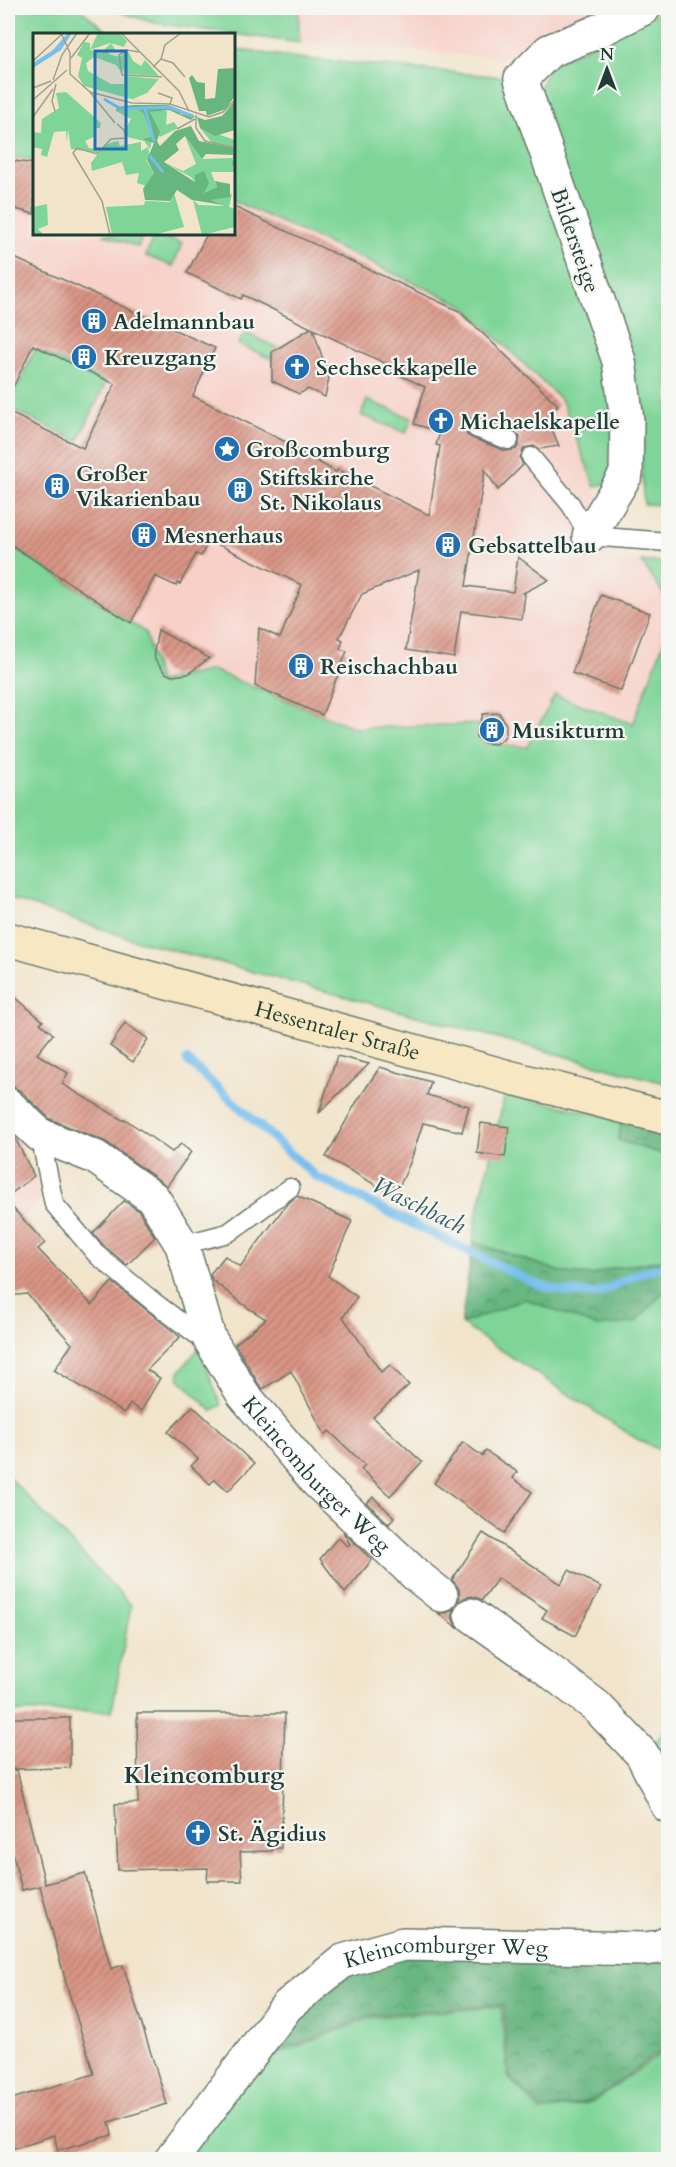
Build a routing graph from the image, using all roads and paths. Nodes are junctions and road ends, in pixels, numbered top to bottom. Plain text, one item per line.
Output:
1 (645, 8) edge
2 (476, 428) dead end
3 (509, 440) dead end
4 (531, 457) dead end
5 (589, 536) junction
6 (669, 542) edge
7 (8, 939) edge
8 (8, 1105) edge
9 (669, 1118) edge
10 (40, 1135) junction
11 (290, 1188) dead end
12 (182, 1245) junction
13 (209, 1338) junction
14 (441, 1595) dead end
15 (471, 1615) dead end
16 (669, 1806) edge
17 (669, 1943) edge
18 (171, 2160) edge

1 - 5 street, Bildersteige
2 - 3 lane
4 - 5 lane
5 - 6 lane
7 - 9 main road, Hessentaler Straße
8 - 10 street, Kleincomburger Weg
10 - 12 street, Kleincomburger Weg
10 - 13 lane
11 - 12 lane
12 - 13 street, Kleincomburger Weg
13 - 14 street, Kleincomburger Weg
15 - 16 street
17 - 18 street, Kleincomburger Weg

